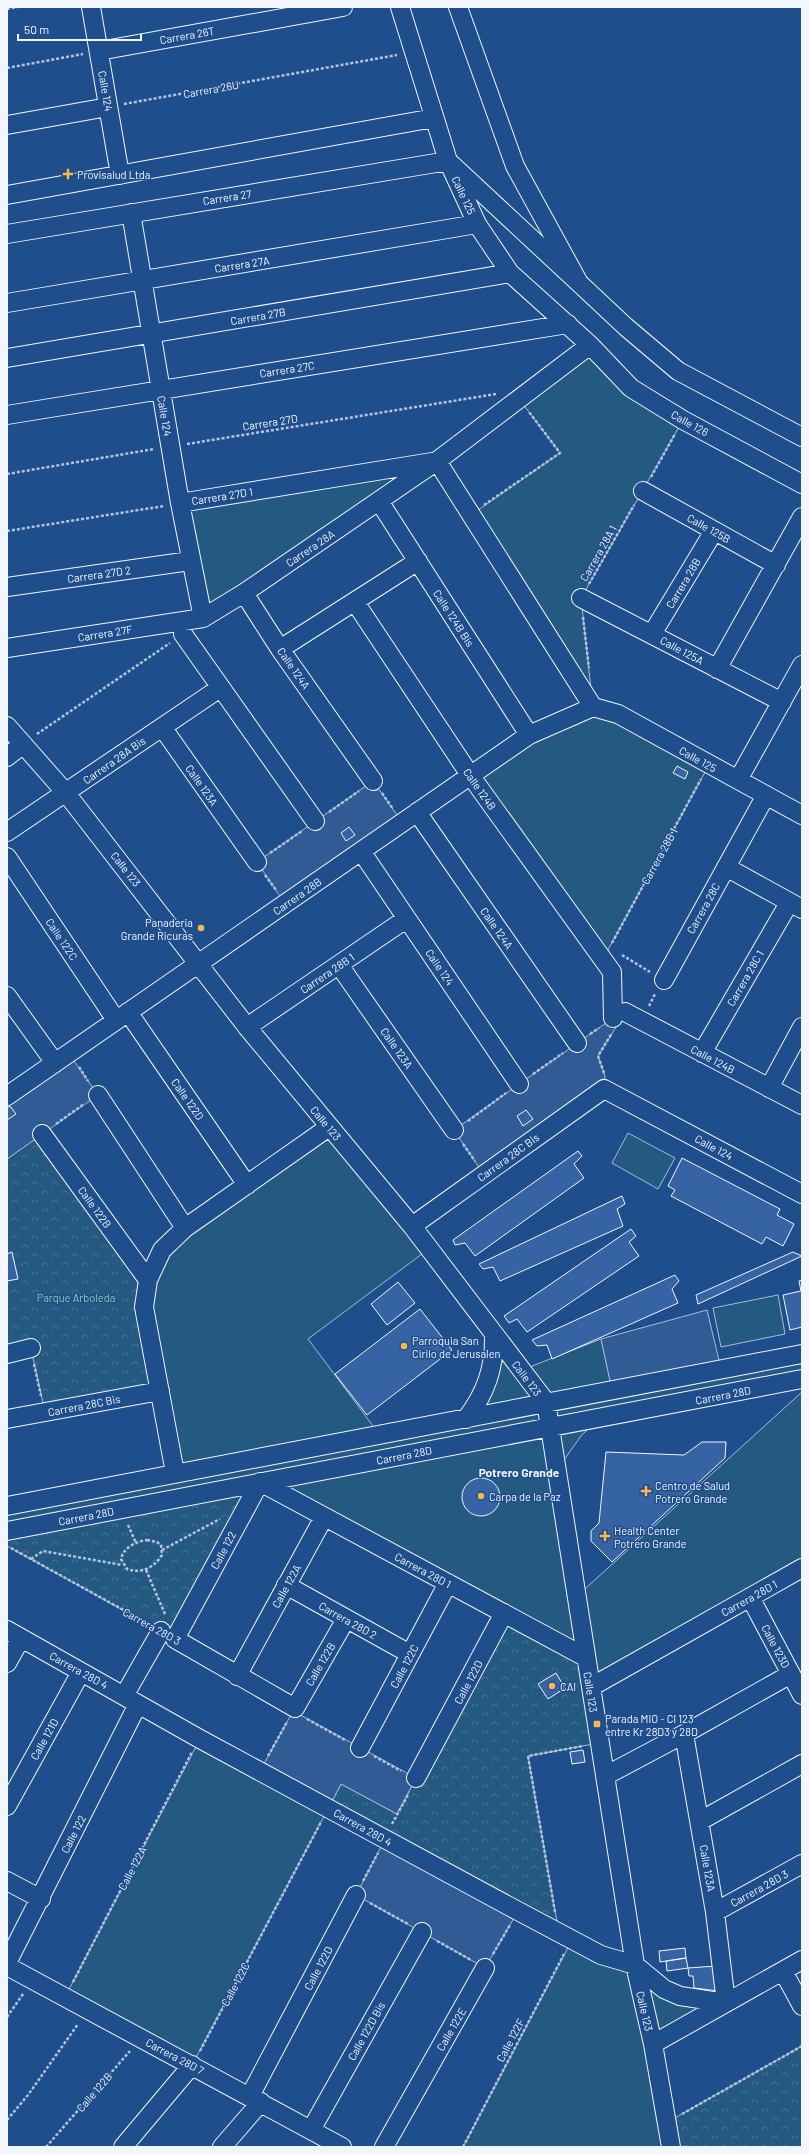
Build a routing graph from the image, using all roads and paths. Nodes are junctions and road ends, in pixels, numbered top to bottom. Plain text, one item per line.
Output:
1 (18, 7) edge
2 (91, 7) edge
3 (343, 7) edge
4 (400, 7) edge
5 (458, 7) edge
6 (7, 9) edge
7 (99, 51) junction
8 (415, 52) junction
9 (7, 68) edge
10 (108, 107) junction
11 (434, 118) junction
12 (7, 125) edge
13 (448, 160) junction
14 (120, 174) junction
15 (7, 195) edge
16 (131, 213) junction
17 (477, 224) junction
18 (7, 234) edge
19 (510, 273) junction
20 (142, 280) junction
21 (579, 283) junction
22 (7, 303) edge
23 (568, 324) junction
24 (151, 334) junction
25 (590, 345) junction
26 (7, 358) edge
27 (161, 390) junction
28 (497, 394) dead end
29 (519, 399) junction
30 (7, 415) edge
31 (683, 420) junction
32 (802, 437) edge
33 (170, 446) junction
34 (437, 462) junction
35 (7, 474) edge
36 (802, 484) edge
37 (643, 490) junction
38 (379, 501) junction
39 (180, 503) junction
40 (471, 515) junction
41 (802, 517) edge
42 (7, 531) edge
43 (714, 531) junction
44 (190, 561) junction
45 (418, 561) junction
46 (776, 564) junction
47 (7, 587) edge
48 (244, 593) junction
49 (581, 598) junction
50 (355, 602) junction
51 (203, 618) junction
52 (184, 634) joint
53 (652, 634) junction
54 (7, 648) edge
55 (280, 649) junction
56 (802, 665) edge
57 (717, 669) junction
58 (590, 676) dead end
59 (220, 688) junction
60 (782, 702) junction
61 (593, 707) junction
62 (7, 726) edge
63 (162, 727) junction
64 (529, 734) junction
65 (23, 744) junction
66 (7, 757) edge
67 (709, 765) junction
68 (470, 775) junction
69 (738, 780) junction
70 (373, 781) dead end
71 (66, 793) junction
72 (766, 795) junction
73 (417, 812) junction
74 (802, 815) edge
75 (315, 821) dead end
76 (7, 832) edge
77 (361, 851) junction
78 (7, 857) edge
79 (257, 862) dead end
80 (726, 867) junction
81 (795, 906) edge
82 (406, 919) junction
83 (609, 948) dead end
84 (616, 952) dead end
85 (199, 963) junction
86 (339, 965) junction
87 (664, 980) junction
88 (7, 996) edge
89 (122, 1016) junction
90 (623, 1020) junction
91 (247, 1027) junction
92 (802, 1027) edge
93 (577, 1043) dead end
94 (702, 1053) junction
95 (62, 1058) junction
96 (519, 1084) dead end
97 (770, 1088) junction
98 (604, 1089) junction
99 (98, 1094) junction
100 (7, 1096) edge
101 (802, 1105) edge
102 (329, 1127) junction
103 (454, 1130) dead end
104 (42, 1134) joint
105 (247, 1185) junction
106 (800, 1187) edge
107 (412, 1226) junction
108 (185, 1228) junction
109 (148, 1280) junction
110 (494, 1334) junction
111 (31, 1348) joint
112 (7, 1354) edge
113 (802, 1354) edge
114 (802, 1379) edge
115 (160, 1390) junction
116 (546, 1402) junction
117 (45, 1412) junction
118 (7, 1419) edge
119 (466, 1419) junction
120 (550, 1426) junction
121 (174, 1473) junction
122 (260, 1482) junction
123 (7, 1506) edge
124 (324, 1517) junction
125 (222, 1518) dead end
126 (7, 1531) edge
127 (7, 1546) edge
128 (162, 1550) junction
129 (31, 1559) junction
130 (122, 1565) junction
131 (802, 1568) edge
132 (146, 1570) junction
133 (448, 1583) junction
134 (286, 1585) junction
135 (750, 1597) junction
136 (504, 1613) junction
137 (346, 1619) junction
138 (14, 1634) edge
139 (168, 1635) junction
140 (410, 1654) junction
141 (586, 1657) junction
142 (7, 1663) edge
143 (81, 1672) junction
144 (791, 1674) junction
145 (237, 1676) junction
146 (591, 1687) junction
147 (802, 1695) edge
148 (131, 1700) junction
149 (292, 1713) junction
150 (684, 1734) junction
151 (200, 1739) junction
152 (599, 1743) junction
153 (360, 1748) dead end
154 (802, 1764) edge
155 (260, 1771) junction
156 (605, 1776) junction
157 (416, 1778) joint
158 (7, 1806) edge
159 (329, 1808) junction
160 (397, 1814) dead end
161 (700, 1821) junction
162 (385, 1839) junction
163 (802, 1864) edge
164 (7, 1881) edge
165 (356, 1895) joint
166 (41, 1899) junction
167 (518, 1911) junction
168 (715, 1912) junction
169 (422, 1932) dead end
170 (565, 1936) junction
171 (802, 1960) edge
172 (7, 1965) edge
173 (635, 1965) junction
174 (485, 1968) joint
175 (783, 1971) junction
176 (33, 1979) junction
177 (65, 1997) junction
178 (726, 2004) junction
179 (802, 2006) edge
180 (88, 2009) junction
181 (7, 2017) edge
182 (141, 2038) junction
183 (653, 2044) junction
184 (802, 2046) edge
185 (192, 2065) junction
186 (255, 2099) junction
187 (7, 2120) edge
188 (666, 2123) junction
189 (311, 2130) junction
190 (46, 2147) edge
191 (123, 2147) edge
192 (222, 2147) edge
193 (342, 2147) edge
194 (384, 2147) edge
195 (463, 2147) edge
196 (671, 2147) edge

1 - 6 path
2 - 7 street, Calle 124
3 - 7 street, Carrera 26T
4 - 8 street, Calle 125
5 - 21 street
7 - 9 path
7 - 10 street, Calle 124
8 - 10 path, Carrera 26U
8 - 11 street, Calle 125
10 - 12 street
10 - 14 street, Calle 124
11 - 13 street, Calle 125
11 - 14 street
13 - 16 street, Carrera 27
13 - 17 street, Calle 125
13 - 21 street
14 - 15 street
16 - 18 street, Carrera 27
16 - 20 street, Calle 124
17 - 19 street, Calle 125
17 - 20 street, Carrera 27A
19 - 23 street, Calle 125
19 - 24 street, Carrera 27B
20 - 22 street, Carrera 27A
20 - 24 street, Calle 124
21 - 32 street
23 - 25 street, Calle 125
23 - 27 street, Carrera 27C
24 - 26 street, Carrera 27B
24 - 27 street, Calle 124
25 - 29 street, Carrera 28A
25 - 31 street, Calle 126
27 - 30 street, Carrera 27C
27 - 33 street, Calle 124
28 - 33 path, Carrera 27D
29 - 34 street, Carrera 28A
29 - 40 path
31 - 36 street, Calle 126
31 - 37 path, Carrera 28A 1
33 - 35 path, Carrera 27D
33 - 39 street, Calle 124
34 - 38 street, Carrera 28A
34 - 39 street, Carrera 27D 1
34 - 40 street
37 - 43 street, Calle 125B
37 - 49 path, Carrera 28A 1
38 - 45 street, Calle 124B Bis
38 - 48 street, Carrera 28A
39 - 42 path, Carrera 27D 1
39 - 44 street, Calle 124
40 - 61 street
41 - 46 street
43 - 46 street, Calle 125B
43 - 53 street, Carrera 28B
44 - 47 street, Carrera 27D 2
44 - 51 street, Calle 124
45 - 50 street
45 - 64 street, Calle 124B Bis
46 - 57 street
48 - 51 street, Carrera 28A
48 - 55 street, Calle 124A
49 - 53 street, Calle 125A
49 - 58 path, Carrera 28A 1
50 - 55 street
50 - 68 street, Calle 124B
51 - 54 street, Carrera 27F
52 - 59 street
52 - 65 path
53 - 57 street, Calle 125A
55 - 70 street, Calle 124A
56 - 60 street
57 - 60 street, Calle 125A
59 - 63 street, Carrera 28A Bis
59 - 75 street
60 - 69 street
61 - 64 street, Carrera 28B
61 - 67 street, Calle 125
62 - 65 street, Calle 123
63 - 71 street, Carrera 28A Bis
63 - 79 street, Calle 123A
64 - 68 street, Carrera 28B
65 - 66 street
65 - 71 street, Calle 123
67 - 69 street, Calle 125
67 - 83 path, Carrera 28B 1
68 - 73 street, Carrera 28B
68 - 90 street, Calle 124B
69 - 72 street, Calle 125
71 - 76 street, Carrera 28A Bis
71 - 85 street, Calle 123
72 - 74 street, Calle 125
72 - 80 street, Carrera 28C
73 - 77 street, Carrera 28B
73 - 93 street, Calle 124A
77 - 82 street, Calle 124
77 - 85 street, Carrera 28B
78 - 89 street, Calle 122C
80 - 81 street
80 - 87 street, Carrera 28C
81 - 94 street, Carrera 28C 1
82 - 86 street, Carrera 28B 1
82 - 96 street, Calle 124
84 - 87 path
85 - 89 street, Carrera 28B
85 - 91 street, Calle 123
86 - 91 street, Carrera 28B 1
86 - 103 street, Calle 123A
87 - 90 path
88 - 95 street
89 - 95 street, Carrera 28B
89 - 105 street, Calle 122D
90 - 94 street, Calle 124B
90 - 98 path
91 - 102 street, Calle 123
92 - 97 street
94 - 97 street, Calle 124B
95 - 99 path
95 - 100 street, Carrera 28B
97 - 101 street, Calle 124B
98 - 106 street, Calle 124
98 - 107 street, Carrera 28C Bis
99 - 104 path
99 - 108 street
102 - 105 street
102 - 107 street, Calle 123
104 - 109 street, Calle 122B
105 - 108 street
107 - 110 street, Calle 123
108 - 109 street
109 - 115 street
110 - 116 street, Calle 123
110 - 119 street
111 - 112 street
111 - 117 path
113 - 116 street
114 - 120 street, Carrera 28D
115 - 117 street, Carrera 28C Bis
115 - 121 street
116 - 119 street
116 - 120 street, Calle 123
117 - 118 street, Carrera 28C Bis
119 - 121 street
120 - 122 street, Carrera 28D
120 - 141 street, Calle 123
121 - 123 street
122 - 124 street, Carrera 28D 1
122 - 126 street, Carrera 28D
122 - 139 street, Calle 122
124 - 133 street, Carrera 28D 1
124 - 134 street, Calle 122A
125 - 128 path
127 - 129 path, Carrera 28D 3
128 - 130 path
128 - 132 path
129 - 130 path
129 - 139 path, Carrera 28D 3
130 - 132 path
131 - 135 street, Carrera 28D 1
132 - 139 path
133 - 136 street, Carrera 28D 1
133 - 140 street, Calle 122C
134 - 137 street, Carrera 28D 2
134 - 145 street, Calle 122A
135 - 144 street, Calle 123D
135 - 146 street, Carrera 28D 1
136 - 141 street, Carrera 28D 1
136 - 157 street, Calle 122D
137 - 140 street, Carrera 28D 2
137 - 149 street, Calle 122B
138 - 142 street
138 - 143 street, Carrera 28D 4
139 - 145 street, Carrera 28D 3
139 - 148 street, Calle 122
140 - 153 street, Calle 122C
141 - 146 street, Calle 123
143 - 148 street, Carrera 28D 4
143 - 158 street, Calle 121D
144 - 147 street, Calle 123D
144 - 150 street
145 - 149 street, Carrera 28D 3
146 - 152 street, Calle 123
148 - 151 street, Carrera 28D 4
148 - 166 street, Calle 122
149 - 155 path
150 - 156 street
150 - 161 street, Calle 123A
151 - 155 street, Carrera 28D 4
151 - 177 path, Calle 122A
152 - 156 street, Calle 123
152 - 170 path
154 - 161 street
155 - 159 street, Carrera 28D 4
156 - 173 street, Calle 123
157 - 160 path
159 - 162 street, Carrera 28D 4
159 - 185 path, Calle 122C
161 - 168 street, Calle 123A
162 - 165 path
162 - 167 street, Carrera 28D 4
163 - 168 street, Carrera 28D 3
164 - 166 street
165 - 186 street, Calle 122D
166 - 172 street, Calle 122
167 - 170 street, Carrera 28D 4
167 - 174 path
168 - 178 street, Calle 123A
169 - 189 street, Calle 122D Bis
170 - 173 street, Carrera 28D 4
170 - 195 path, Calle 122F
171 - 175 street
172 - 176 street, Carrera 28D 7
173 - 178 street, Carrera 28D 4
173 - 183 street, Calle 123
174 - 194 street, Calle 122E
175 - 178 street
175 - 179 street
176 - 177 street, Carrera 28D 7
176 - 181 path
177 - 180 street, Carrera 28D 7
178 - 183 street
180 - 182 street, Carrera 28D 7
180 - 187 path
182 - 185 street, Carrera 28D 7
182 - 190 path, Calle 122B
183 - 188 street, Calle 123
184 - 188 path
185 - 186 street, Carrera 28D 7
185 - 191 street
186 - 189 street, Carrera 28D 7
186 - 192 street, Calle 122D
188 - 196 street, Calle 123
189 - 193 street, Carrera 28D 7

